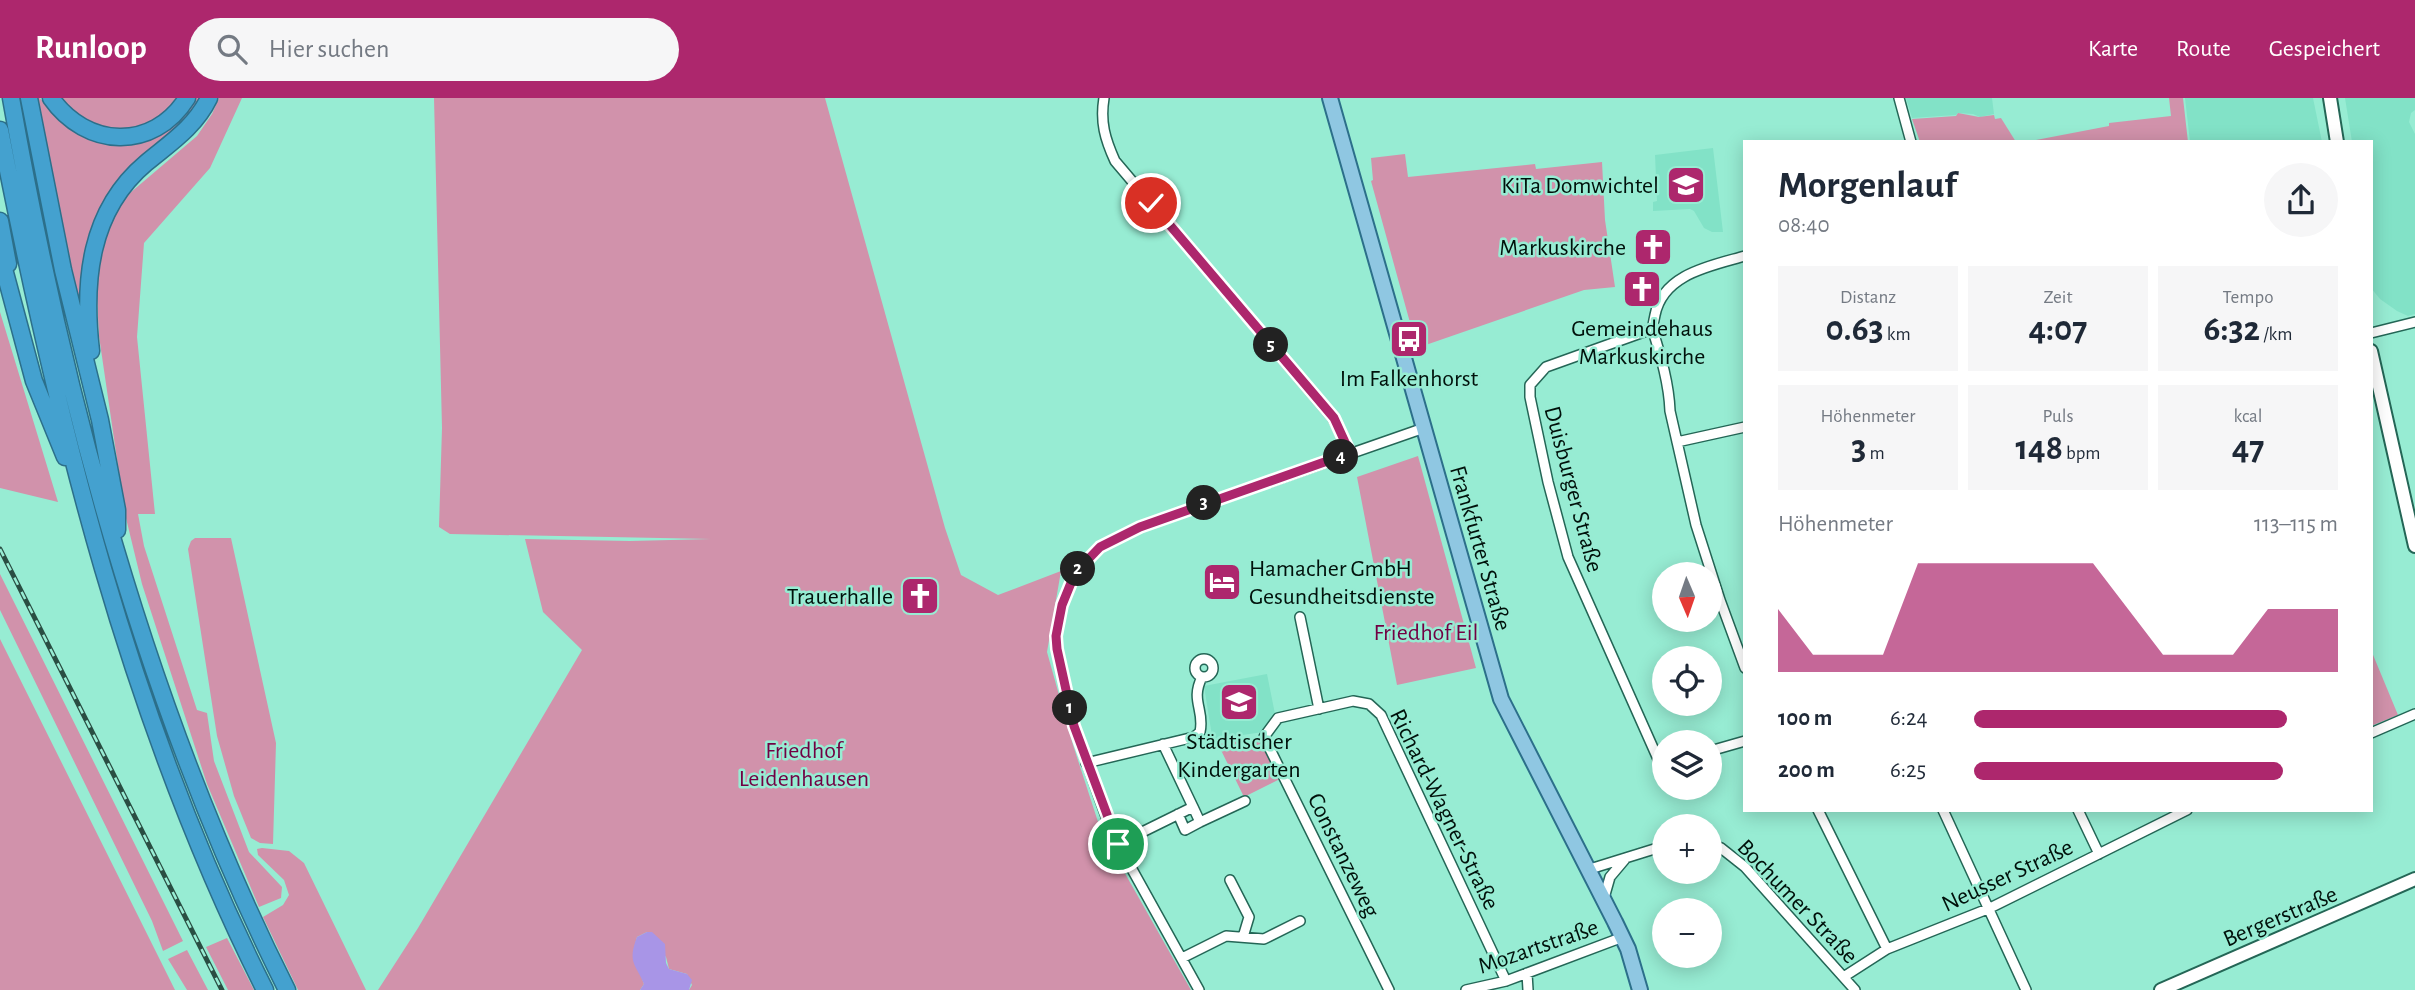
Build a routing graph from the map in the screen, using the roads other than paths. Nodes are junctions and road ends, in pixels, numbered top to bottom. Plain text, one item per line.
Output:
1 (11, 98) edge
2 (29, 98) edge
3 (51, 98) edge
4 (187, 98) edge
5 (209, 98) edge
6 (1104, 98) edge
7 (1330, 98) edge
8 (1899, 98) edge
9 (2330, 98) edge
10 (0, 130) edge
11 (1910, 140) edge
12 (2337, 140) edge
13 (0, 221) edge
14 (0, 254) edge
15 (1743, 257) edge
16 (11, 288) junction
17 (2415, 322) edge
18 (1652, 328) junction
19 (2373, 332) edge
20 (2373, 360) edge
21 (93, 388) junction
22 (1743, 427) edge
23 (1424, 428) junction
24 (1677, 442) junction
25 (1350, 453) junction
26 (81, 495) junction
27 (2415, 546) edge
28 (117, 550) junction
29 (1300, 617) dead end
30 (1743, 662) edge
31 (1202, 677) dead end
32 (1319, 709) junction
33 (2415, 714) edge
34 (2373, 732) edge
35 (1264, 737) joint
36 (1743, 742) edge
37 (1163, 744) junction
38 (1652, 746) edge
39 (1722, 748) edge
40 (1086, 763) junction
41 (1245, 801) dead end
42 (1193, 807) junction
43 (1819, 812) edge
44 (1944, 812) edge
45 (2079, 812) edge
46 (2183, 812) edge
47 (1178, 814) junction
48 (1200, 822) junction
49 (1118, 844) junction
50 (1652, 849) edge
51 (1722, 849) edge
52 (2099, 854) junction
53 (1626, 857) junction
54 (1590, 869) junction
55 (2415, 879) edge
56 (1230, 880) dead end
57 (1604, 898) junction
58 (1990, 908) junction
59 (1300, 921) dead end
60 (1243, 937) junction
61 (1623, 937) junction
62 (1887, 949) junction
63 (1182, 958) junction
64 (1527, 973) junction
65 (1845, 976) junction
66 (1506, 981) junction
67 (265, 990) edge
68 (287, 990) edge
69 (1199, 990) edge
70 (1389, 990) edge
71 (1466, 990) edge
72 (1528, 990) edge
73 (1640, 990) edge
74 (1855, 990) edge
75 (2026, 990) edge
76 (2161, 990) edge

1 - 28 highway
2 - 21 highway
3 - 4 highway
5 - 21 highway
6 - 25 street
7 - 23 main road, Frankfurter Straße
8 - 11 street
9 - 12 street
10 - 26 highway
13 - 16 highway
14 - 16 highway
15 - 18 street
16 - 26 highway
17 - 19 street
18 - 24 street
18 - 38 street, Duisburger Straße
20 - 27 street
21 - 28 highway
22 - 24 street
23 - 25 street
23 - 54 main road, Frankfurter Straße
24 - 30 street
25 - 40 street
26 - 67 highway
28 - 68 highway
29 - 32 street
31 - 37 street
32 - 35 street, Richard-Wagner-Straße
32 - 66 street, Richard-Wagner-Straße
33 - 34 street
35 - 70 street, Constanzeweg
36 - 39 street
37 - 40 street
37 - 42 street
40 - 49 street
41 - 48 street
42 - 47 street
42 - 48 street
43 - 62 street
44 - 58 street
45 - 52 street
46 - 52 street, Neusser Straße
47 - 48 street
47 - 49 street
49 - 63 street
50 - 53 street
51 - 65 street, Bochumer Straße
52 - 58 street, Neusser Straße
53 - 54 street
53 - 57 street
54 - 57 main road, Frankfurter Straße
55 - 76 street, Bergerstraße
56 - 60 street
57 - 61 main road, Frankfurter Straße
58 - 62 street, Neusser Straße
58 - 75 street
59 - 60 street
60 - 63 street
61 - 64 street, Mozartstraße
61 - 73 main road, Frankfurter Straße
62 - 65 street, Neusser Straße
63 - 69 street
64 - 66 street, Mozartstraße
64 - 72 street
65 - 74 street, Bochumer Straße
66 - 71 street, Mozartstraße

